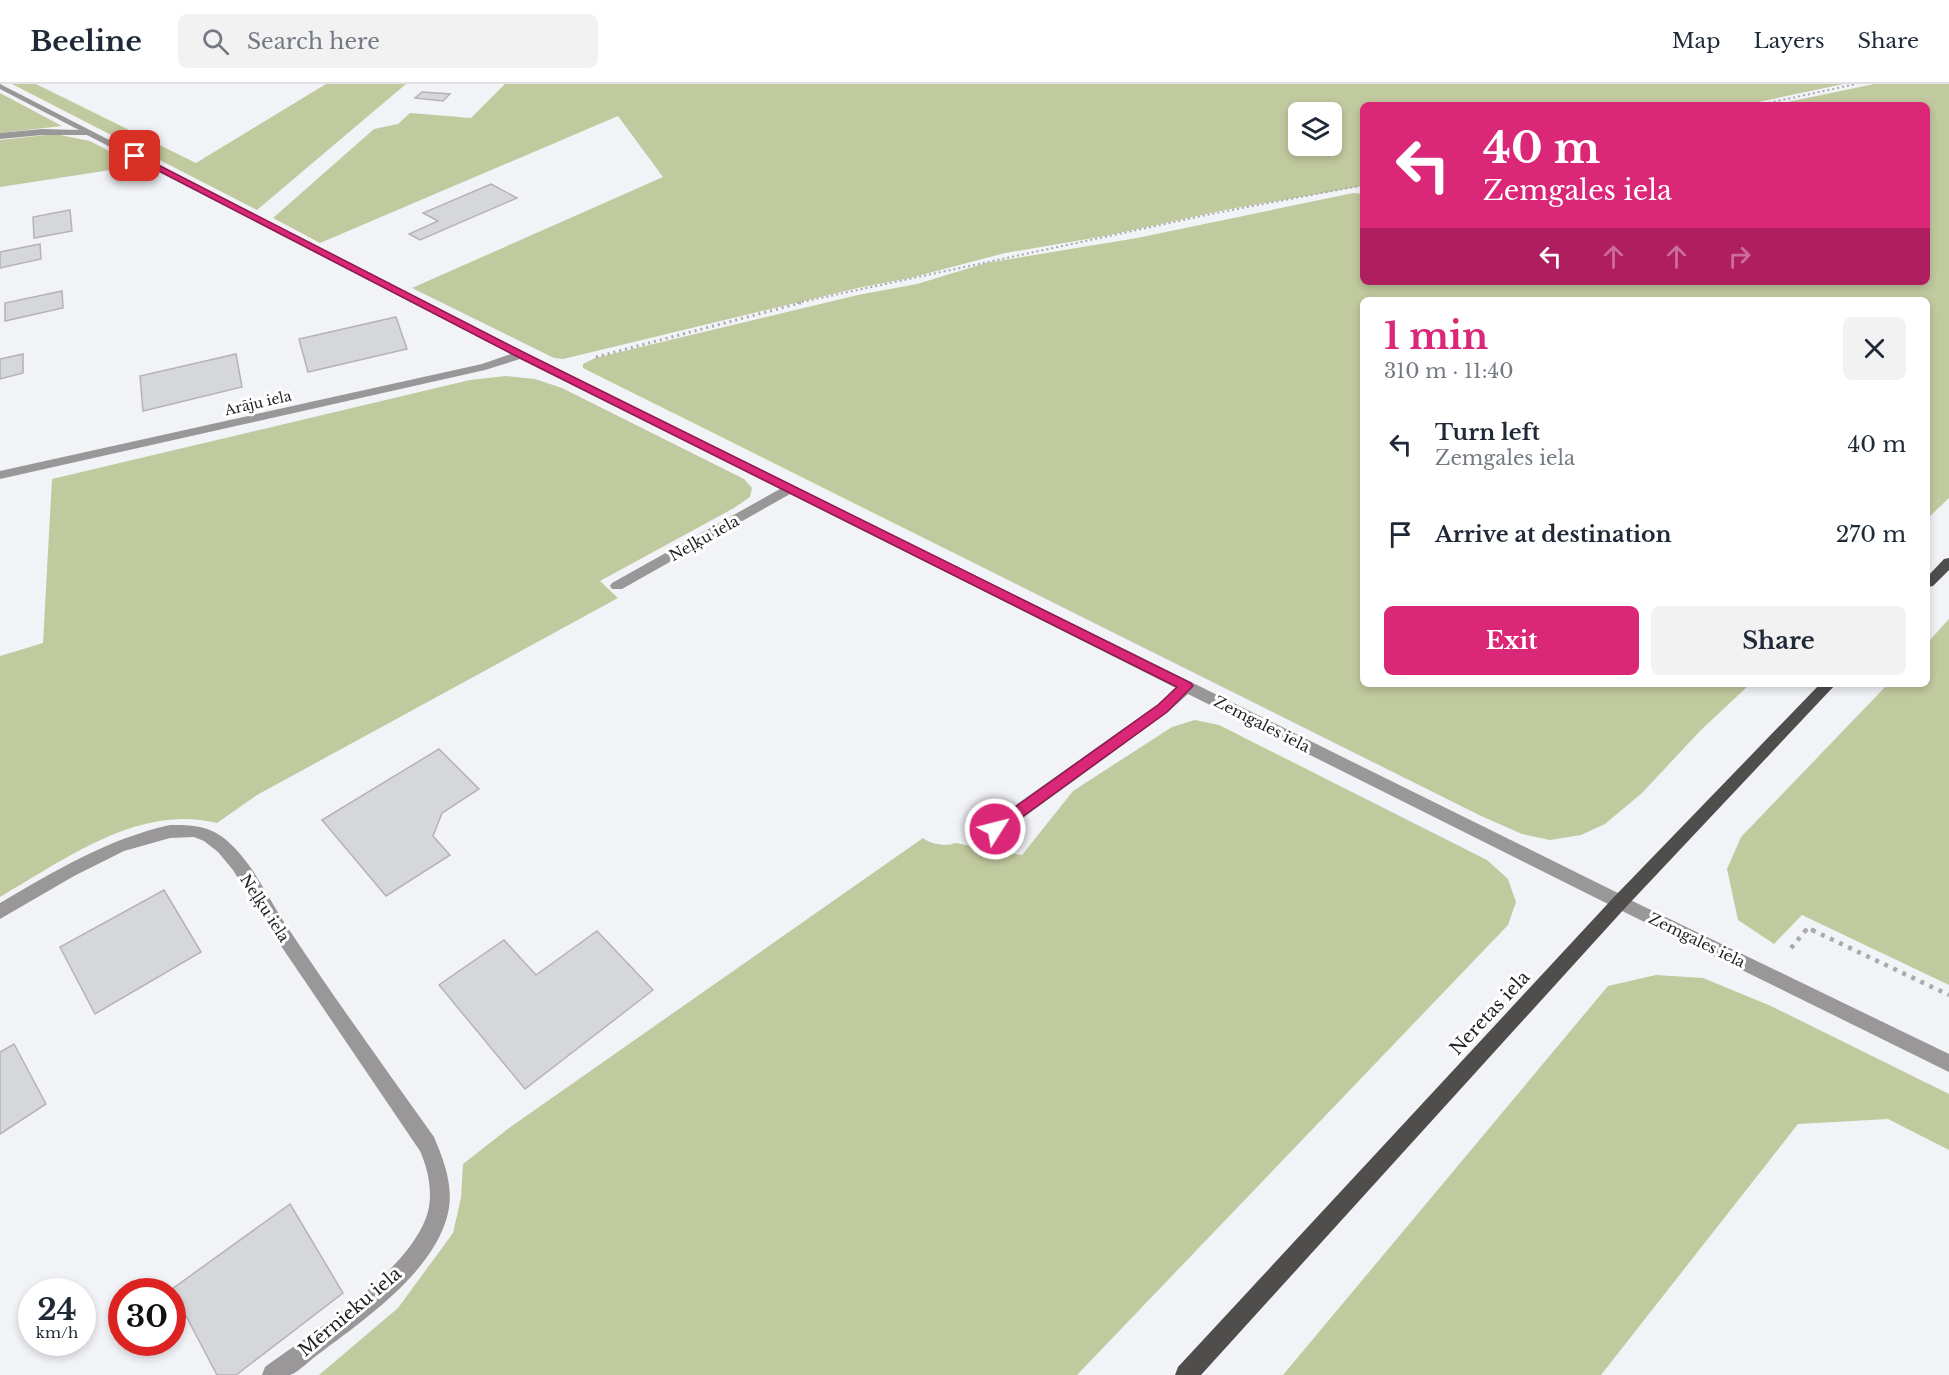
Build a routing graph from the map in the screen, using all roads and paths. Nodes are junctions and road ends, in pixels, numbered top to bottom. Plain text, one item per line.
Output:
1 (1856, 84) edge
2 (0, 86) edge
3 (1773, 102) edge
4 (93, 134) junction
5 (0, 136) edge
6 (1360, 186) edge
7 (521, 355) junction
8 (552, 369) junction
9 (0, 475) edge
10 (790, 489) junction
11 (1949, 562) edge
12 (1930, 582) edge
13 (617, 586) dead end
14 (1187, 686) junction
15 (1825, 687) edge
16 (995, 829) dead end
17 (1620, 902) junction
18 (0, 912) edge
19 (1769, 975) junction
20 (1949, 995) edge
21 (1949, 1063) edge
22 (439, 1177) joint
23 (273, 1375) edge
24 (1186, 1375) edge

1 - 3 path
2 - 4 street, Zemgales iela
4 - 5 street
4 - 7 street, Zemgales iela
6 - 8 path
7 - 8 street, Zemgales iela
7 - 9 street, Arāju iela
8 - 10 street, Zemgales iela
10 - 13 street, Neļķu iela
10 - 14 street, Zemgales iela
11 - 12 main road
14 - 16 street
14 - 17 street, Zemgales iela
15 - 17 main road, Neretas iela
17 - 19 street, Zemgales iela
17 - 24 main road, Neretas iela
18 - 22 street, Neļķu iela
19 - 20 path
19 - 21 street, Zemgales iela
22 - 23 street, Mērnieku iela

